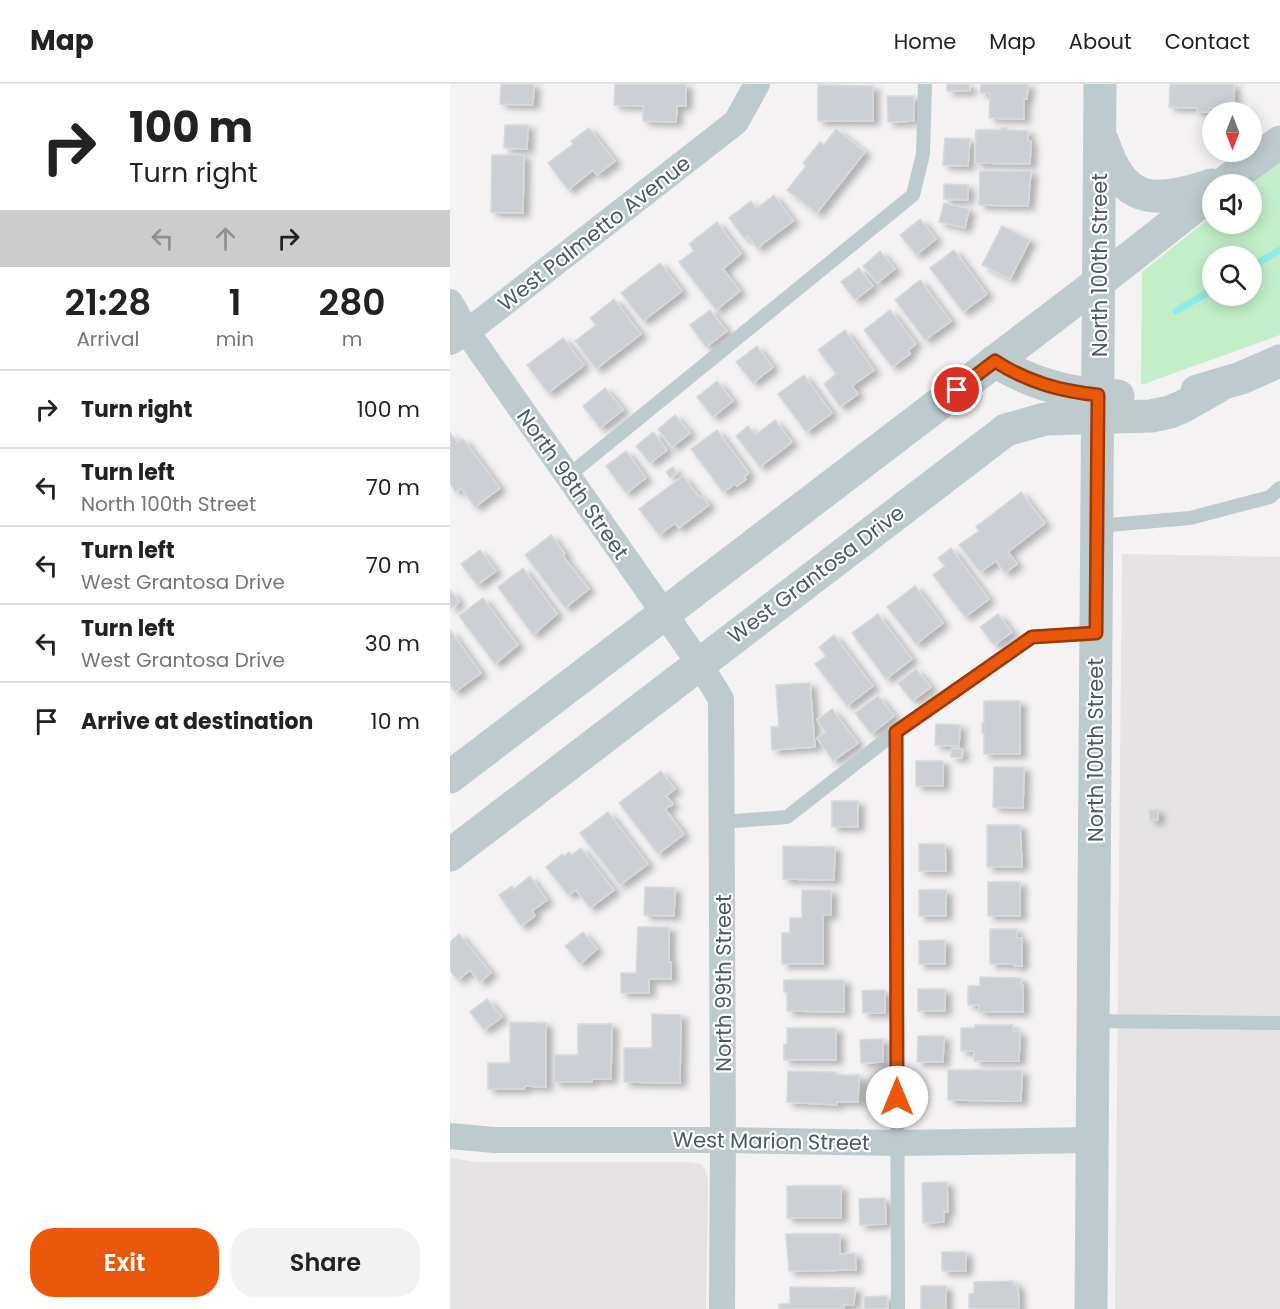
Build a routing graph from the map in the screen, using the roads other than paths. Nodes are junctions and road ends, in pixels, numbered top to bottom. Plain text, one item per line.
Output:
1 (757, 84) edge
2 (925, 84) edge
3 (1100, 84) edge
4 (1100, 131) junction
5 (1280, 142) edge
6 (1234, 174) edge
7 (1202, 189) edge
8 (1202, 198) edge
9 (1099, 282) junction
10 (450, 302) edge
11 (459, 337) edge
12 (995, 361) junction
13 (1280, 361) edge
14 (1098, 405) junction
15 (568, 476) junction
16 (1280, 488) edge
17 (1097, 526) junction
18 (664, 614) junction
19 (1096, 633) junction
20 (699, 663) junction
21 (896, 732) junction
22 (450, 777) edge
23 (722, 822) junction
24 (450, 855) edge
25 (1093, 1021) junction
26 (1280, 1023) edge
27 (450, 1136) edge
28 (723, 1140) junction
29 (1092, 1140) junction
30 (897, 1143) junction
31 (722, 1309) edge
32 (898, 1309) edge
33 (1091, 1309) edge

1 - 11 street, West Palmetto Avenue
2 - 15 lane
3 - 4 street, North 100th Street
4 - 7 street
4 - 9 street, North 100th Street
5 - 6 street
8 - 9 street
9 - 12 street
9 - 14 street, North 100th Street
10 - 11 street, North 98th Street
11 - 15 street, North 98th Street
12 - 14 street, West Grantosa Drive
12 - 18 street
13 - 14 street, West Grantosa Drive
14 - 17 street, North 100th Street
14 - 20 street, West Grantosa Drive
15 - 18 street, North 98th Street
16 - 17 lane
17 - 19 street, North 100th Street
18 - 20 street, North 98th Street
18 - 22 street
19 - 21 lane
19 - 25 street, North 100th Street
20 - 23 street, North 99th Street
20 - 24 street, West Grantosa Drive
21 - 23 lane
21 - 30 lane
23 - 28 street, North 99th Street
25 - 26 lane
25 - 29 street, North 100th Street
27 - 28 street, West Marion Street
28 - 30 street, West Marion Street
28 - 31 street, North 99th Street
29 - 30 street, West Marion Street
29 - 33 street, North 100th Street
30 - 32 lane

